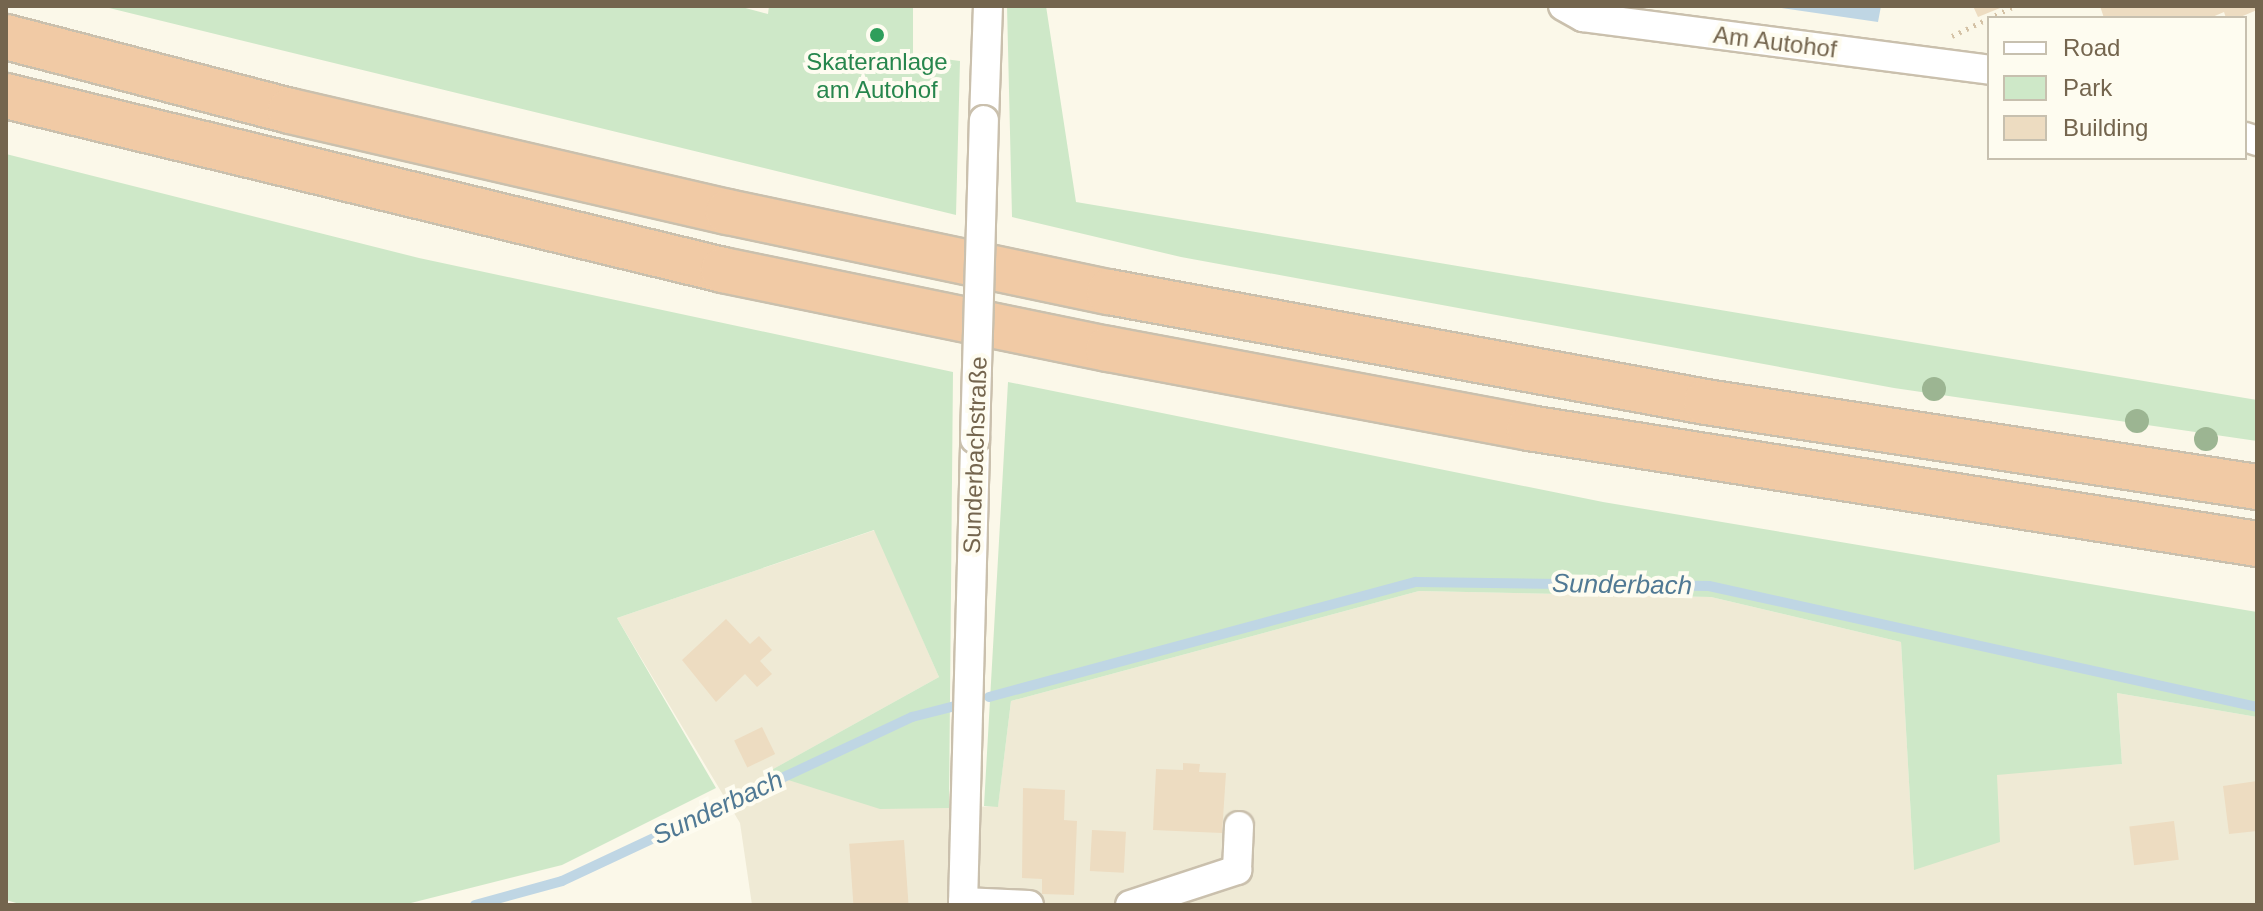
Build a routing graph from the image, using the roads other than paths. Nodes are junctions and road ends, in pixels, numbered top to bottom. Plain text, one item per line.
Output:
1 (988, 6) edge
2 (1563, 6) edge
3 (6, 37) edge
4 (1987, 70) edge
5 (6, 96) edge
6 (2257, 487) edge
7 (2257, 544) edge
8 (1239, 826) dead end
9 (963, 904) edge
10 (1029, 905) edge
11 (1130, 905) edge

1 - 9 street, Sunderbachstraße, bridge
2 - 4 street, Am Autohof
3 - 6 highway
5 - 7 highway
8 - 11 street
9 - 10 street

